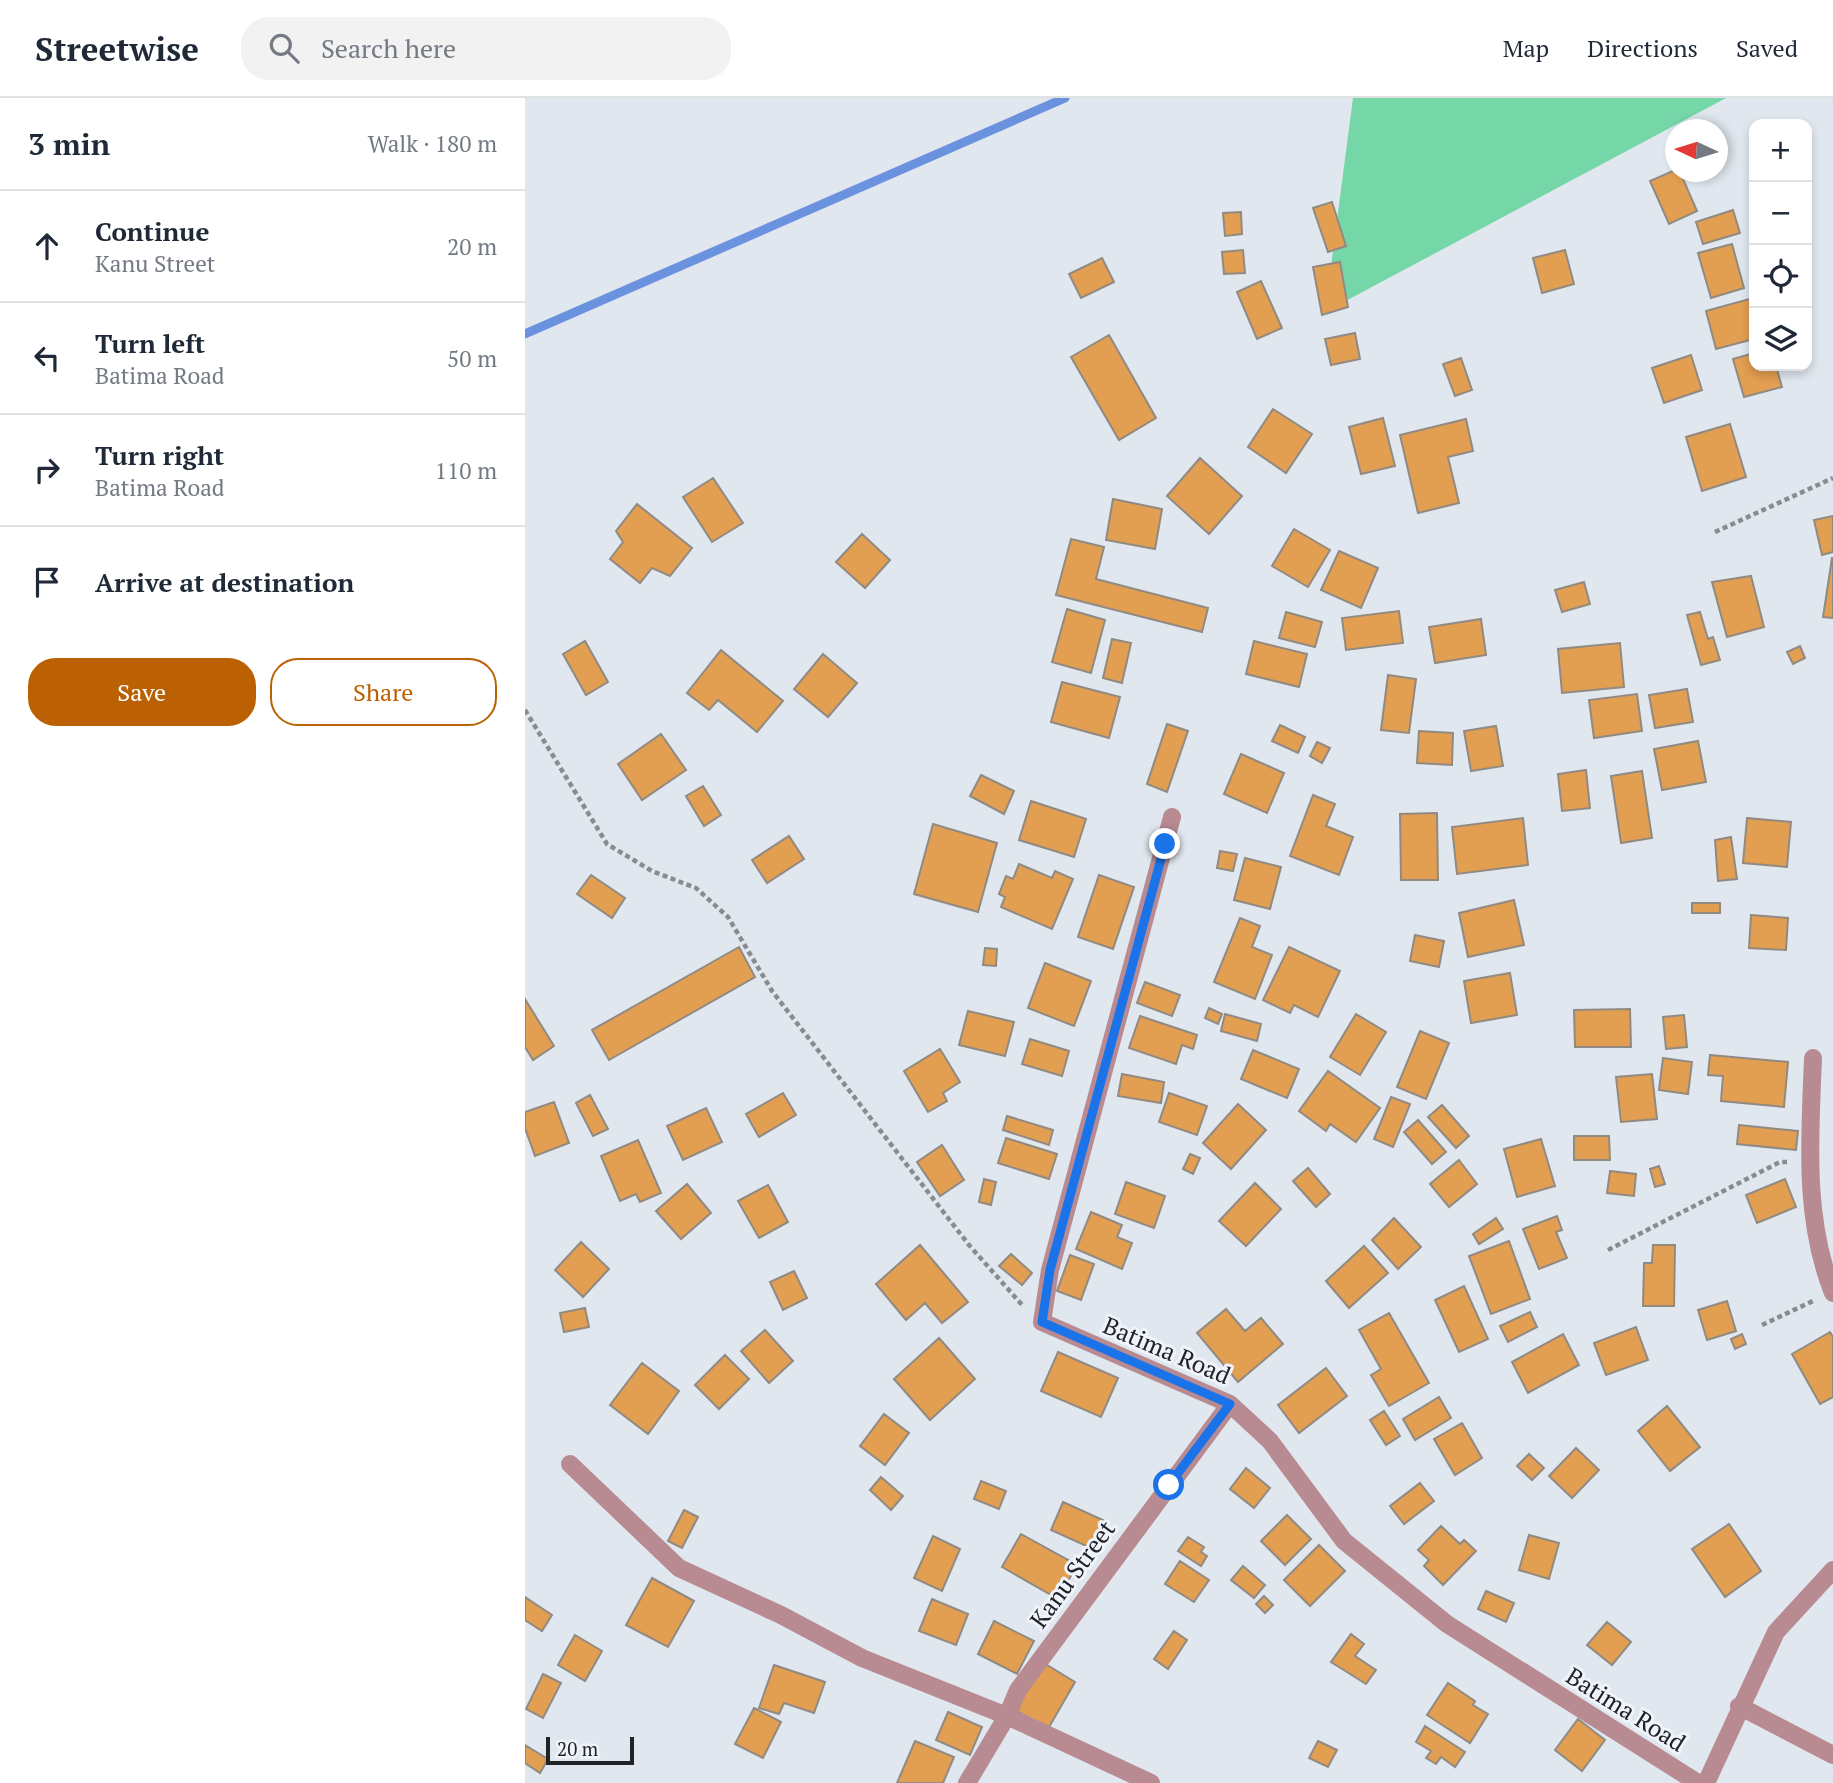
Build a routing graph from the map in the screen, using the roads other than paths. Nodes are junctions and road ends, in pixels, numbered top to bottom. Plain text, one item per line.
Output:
1 (1172, 817) dead end
2 (1813, 1058) dead end
3 (1832, 1292) edge
4 (1230, 1404) junction
5 (570, 1464) dead end
6 (1833, 1570) edge
7 (1739, 1706) junction
8 (1007, 1716) junction
9 (1833, 1755) edge
10 (967, 1783) edge
11 (1151, 1783) edge
12 (1698, 1783) edge
13 (1706, 1783) edge

1 - 4 street, Batima Road
2 - 3 street
4 - 8 street, Kanu Street
4 - 12 street, Batima Road
5 - 8 street
6 - 7 street
7 - 9 street
7 - 13 street
8 - 10 street, Kanu Street
8 - 11 street

